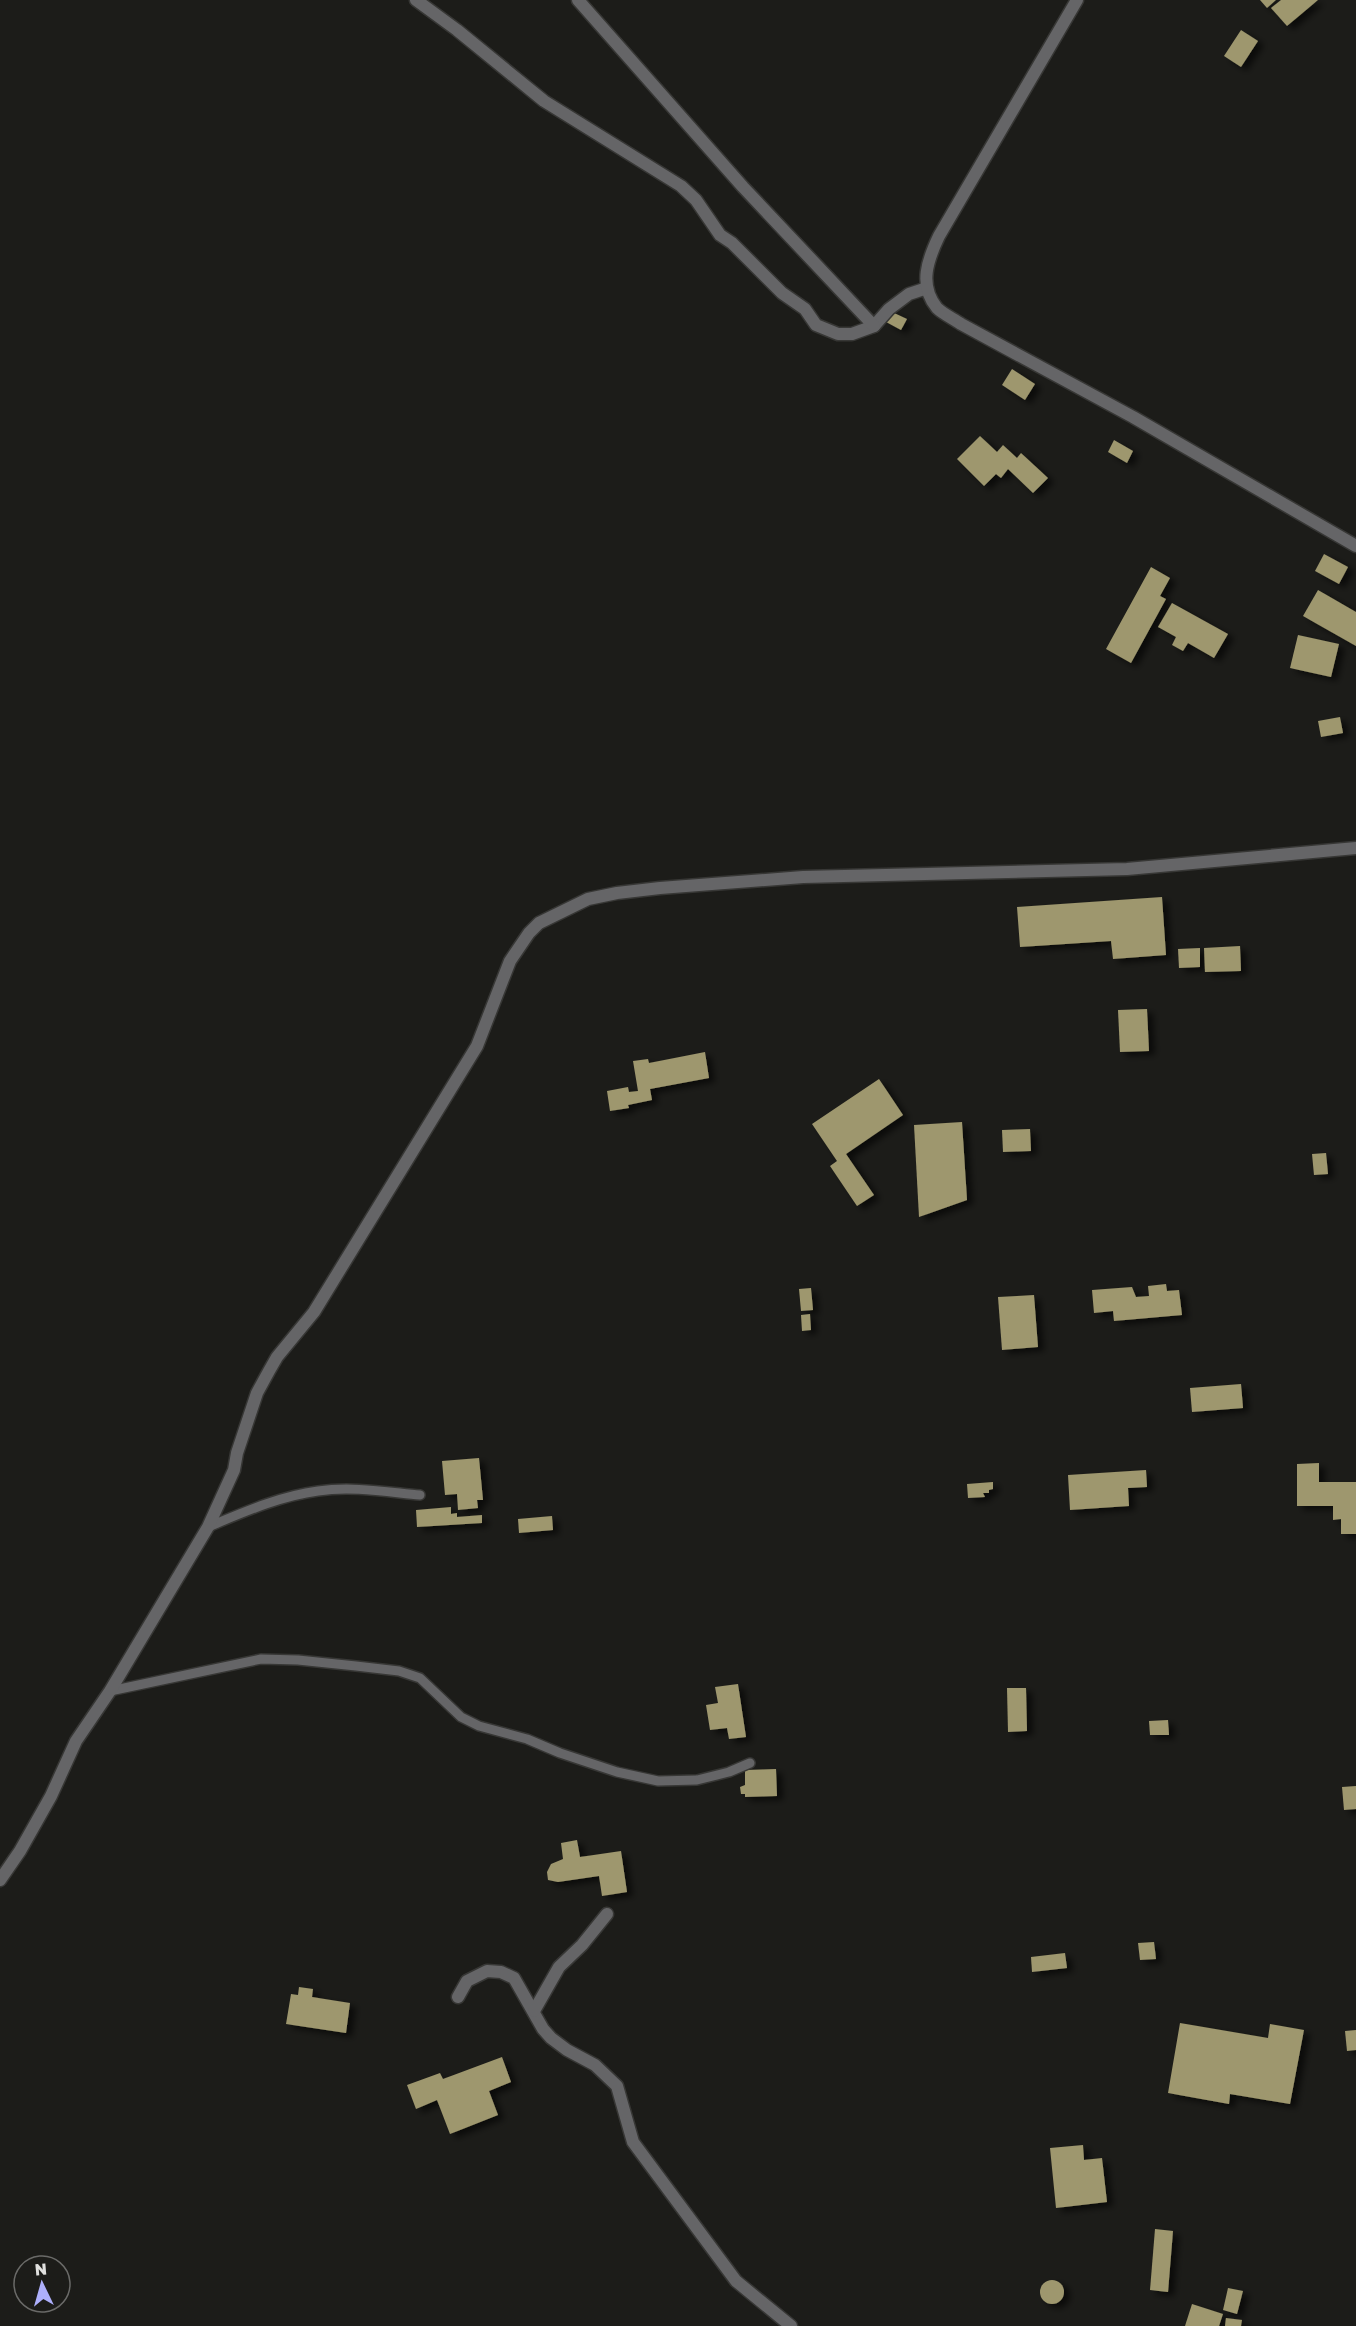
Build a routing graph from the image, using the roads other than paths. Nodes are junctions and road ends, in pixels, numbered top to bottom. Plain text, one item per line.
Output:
1 (416, 0) edge
2 (578, 0) edge
3 (1077, 0) edge
4 (927, 288) junction
5 (874, 326) junction
6 (1356, 546) edge
7 (1356, 848) edge
8 (420, 1495) dead end
9 (208, 1527) junction
10 (110, 1691) junction
11 (750, 1763) dead end
12 (0, 1880) edge
13 (607, 1914) dead end
14 (458, 1997) dead end
15 (534, 2012) junction
16 (791, 2326) edge

1 - 5 street
2 - 5 street
3 - 4 street
4 - 5 street
4 - 6 street
7 - 9 street
8 - 9 lane
9 - 10 street
10 - 11 lane
10 - 12 street
13 - 15 street
14 - 15 street
15 - 16 street

